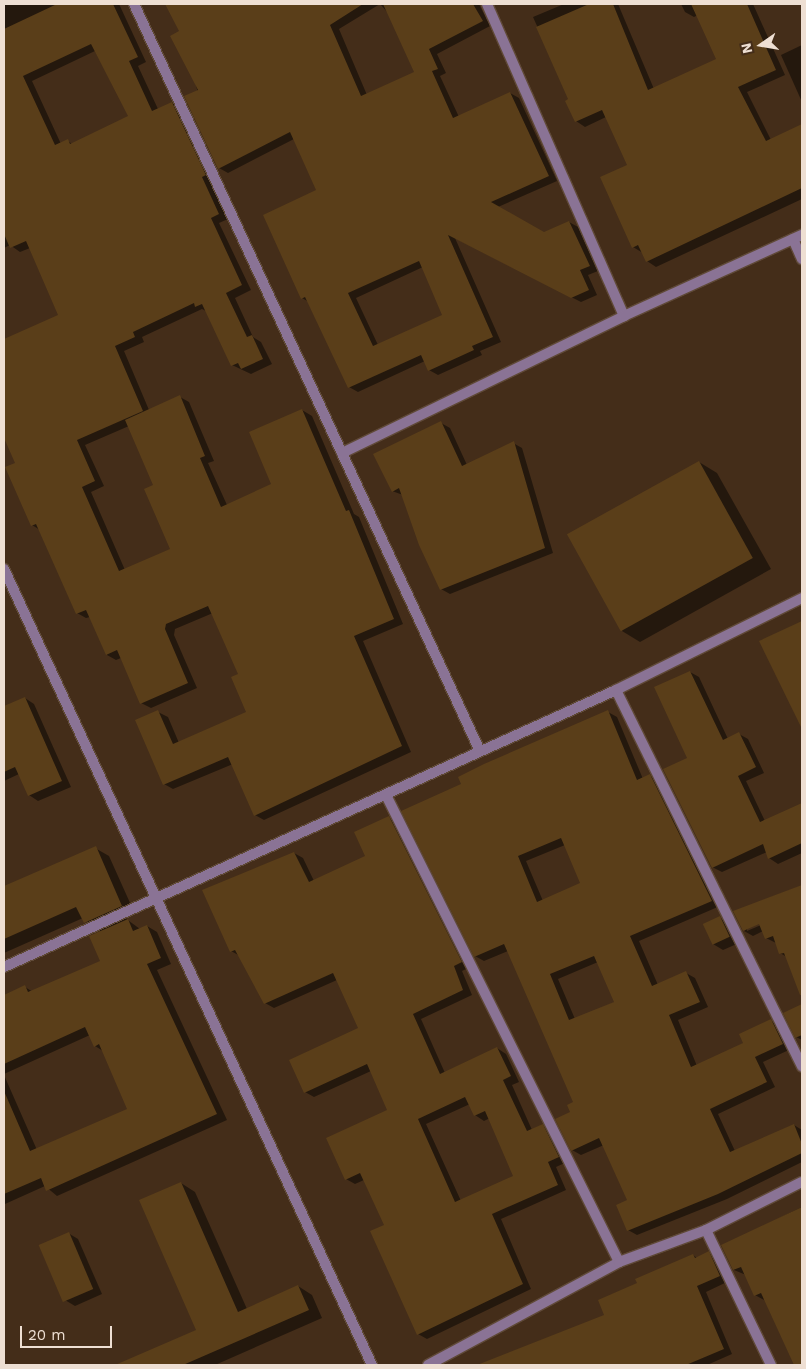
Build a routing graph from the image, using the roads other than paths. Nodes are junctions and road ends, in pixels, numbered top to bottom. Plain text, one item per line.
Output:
1 (134, 4) edge
2 (487, 4) edge
3 (798, 237) edge
4 (802, 259) edge
5 (624, 316) junction
6 (342, 453) junction
7 (4, 569) edge
8 (802, 598) edge
9 (616, 690) junction
10 (480, 751) junction
11 (386, 795) junction
12 (156, 898) junction
13 (4, 967) edge
14 (802, 1067) edge
15 (802, 1182) edge
16 (706, 1230) junction
17 (619, 1262) junction
18 (372, 1365) edge
19 (428, 1365) edge
20 (770, 1365) edge

1 - 6 street
2 - 5 street
3 - 4 street
3 - 5 street
5 - 6 street
6 - 10 street
7 - 12 street
8 - 9 street
9 - 10 street
9 - 14 street
10 - 11 street
11 - 12 street
11 - 17 street
12 - 13 street
12 - 18 street
15 - 16 street
16 - 17 street
16 - 20 street
17 - 19 street

